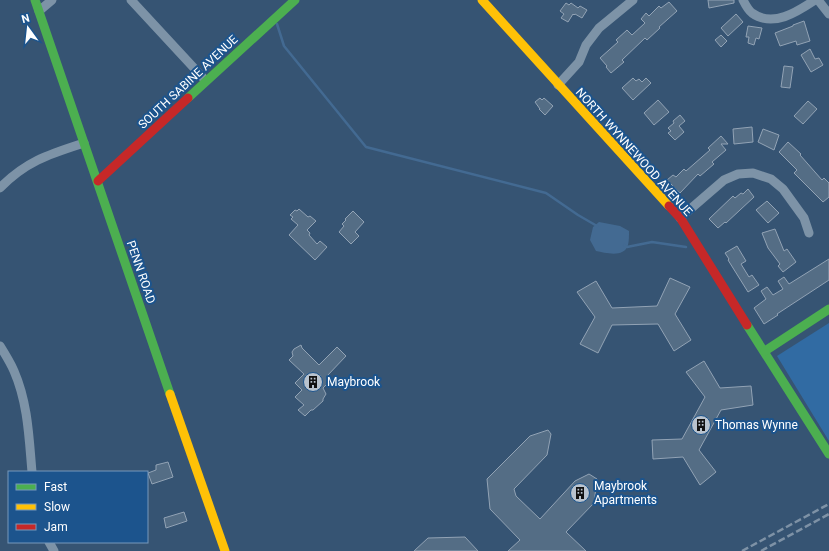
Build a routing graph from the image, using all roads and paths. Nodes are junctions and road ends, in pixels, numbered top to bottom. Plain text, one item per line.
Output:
1 (35, 0) edge
2 (52, 0) edge
3 (131, 0) edge
4 (482, 0) edge
5 (633, 0) edge
6 (743, 0) edge
7 (815, 0) edge
8 (818, 0) edge
9 (290, 2) edge
10 (40, 11) junction
11 (829, 14) edge
12 (206, 81) junction
13 (558, 84) junction
14 (84, 142) junction
15 (98, 181) junction
16 (0, 188) edge
17 (680, 218) junction
18 (809, 233) dead end
19 (829, 309) edge
20 (0, 346) edge
21 (765, 351) junction
22 (828, 451) edge
23 (32, 471) edge
24 (225, 551) edge

1 - 10 street, PENN ROAD
2 - 10 street
3 - 12 street
4 - 13 street, NORTH WYNNEWOOD AVENUE
5 - 13 street
6 - 7 street
8 - 11 street
9 - 12 street, SOUTH SABINE AVENUE
10 - 14 street, PENN ROAD
12 - 15 street, SOUTH SABINE AVENUE
13 - 17 street, NORTH WYNNEWOOD AVENUE
14 - 15 street, PENN ROAD
14 - 16 street
15 - 24 street, PENN ROAD
17 - 18 street
17 - 21 street, NORTH WYNNEWOOD AVENUE
19 - 21 street
20 - 23 street
21 - 22 street, NORTH WYNNEWOOD AVENUE

